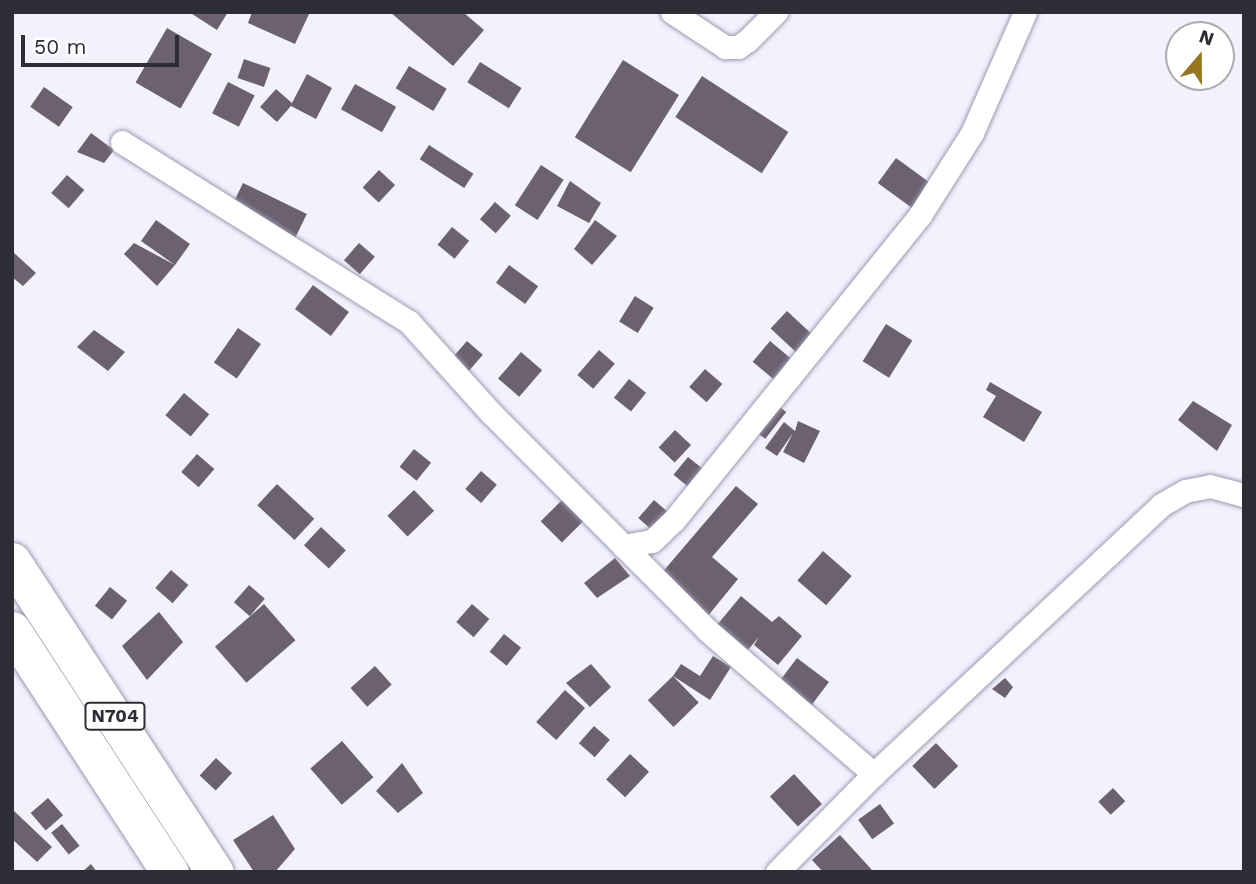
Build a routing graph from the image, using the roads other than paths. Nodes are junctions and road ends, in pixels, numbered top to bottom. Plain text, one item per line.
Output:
1 (672, 12) edge
2 (776, 12) edge
3 (1026, 12) edge
4 (122, 142) dead end
5 (1244, 495) edge
6 (623, 547) junction
7 (12, 561) edge
8 (66, 640) junction
9 (22, 645) edge
10 (874, 774) junction
11 (170, 872) edge
12 (215, 872) edge
13 (777, 872) edge

1 - 2 street
3 - 6 street
4 - 6 street
5 - 10 street
6 - 10 street
7 - 8 highway, N704
8 - 9 highway
8 - 12 highway, N704
9 - 11 highway, N704
10 - 13 street

